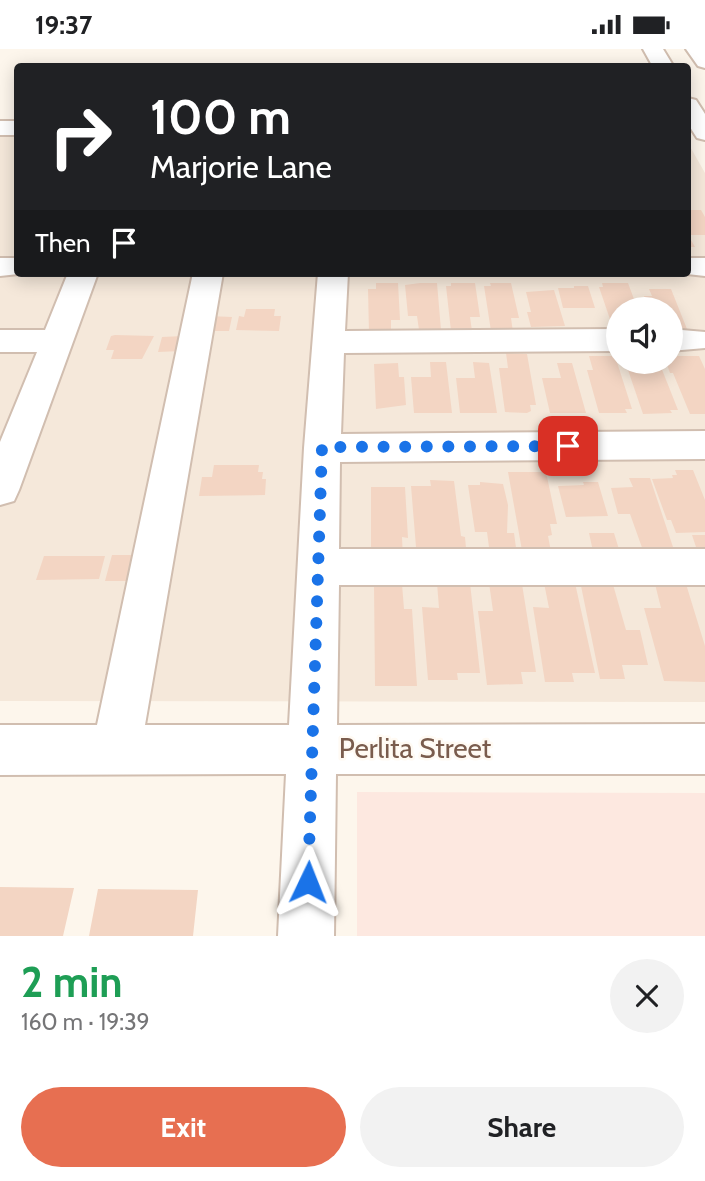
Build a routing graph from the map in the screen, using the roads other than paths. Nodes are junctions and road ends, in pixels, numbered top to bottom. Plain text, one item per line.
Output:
1 (696, 49) edge
2 (705, 62) edge
3 (692, 107) edge
4 (705, 133) edge
5 (81, 277) edge
6 (207, 277) edge
7 (332, 277) edge
8 (606, 340) edge
9 (0, 341) edge
10 (57, 341) junction
11 (329, 342) junction
12 (705, 445) edge
13 (322, 447) junction
14 (8, 448) edge
15 (0, 490) edge
16 (319, 567) junction
17 (705, 567) edge
18 (313, 748) junction
19 (705, 749) edge
20 (0, 750) edge
21 (116, 750) junction
22 (306, 936) edge

1 - 2 street
3 - 4 street
5 - 10 street
6 - 21 street
7 - 11 street
8 - 11 street
9 - 10 street
10 - 14 street
11 - 13 street
12 - 13 street
13 - 16 street
14 - 15 street
16 - 17 street
16 - 18 street
18 - 19 street, Perlita Street
18 - 21 street, Perlita Street
18 - 22 street
20 - 21 street, Perlita Street

